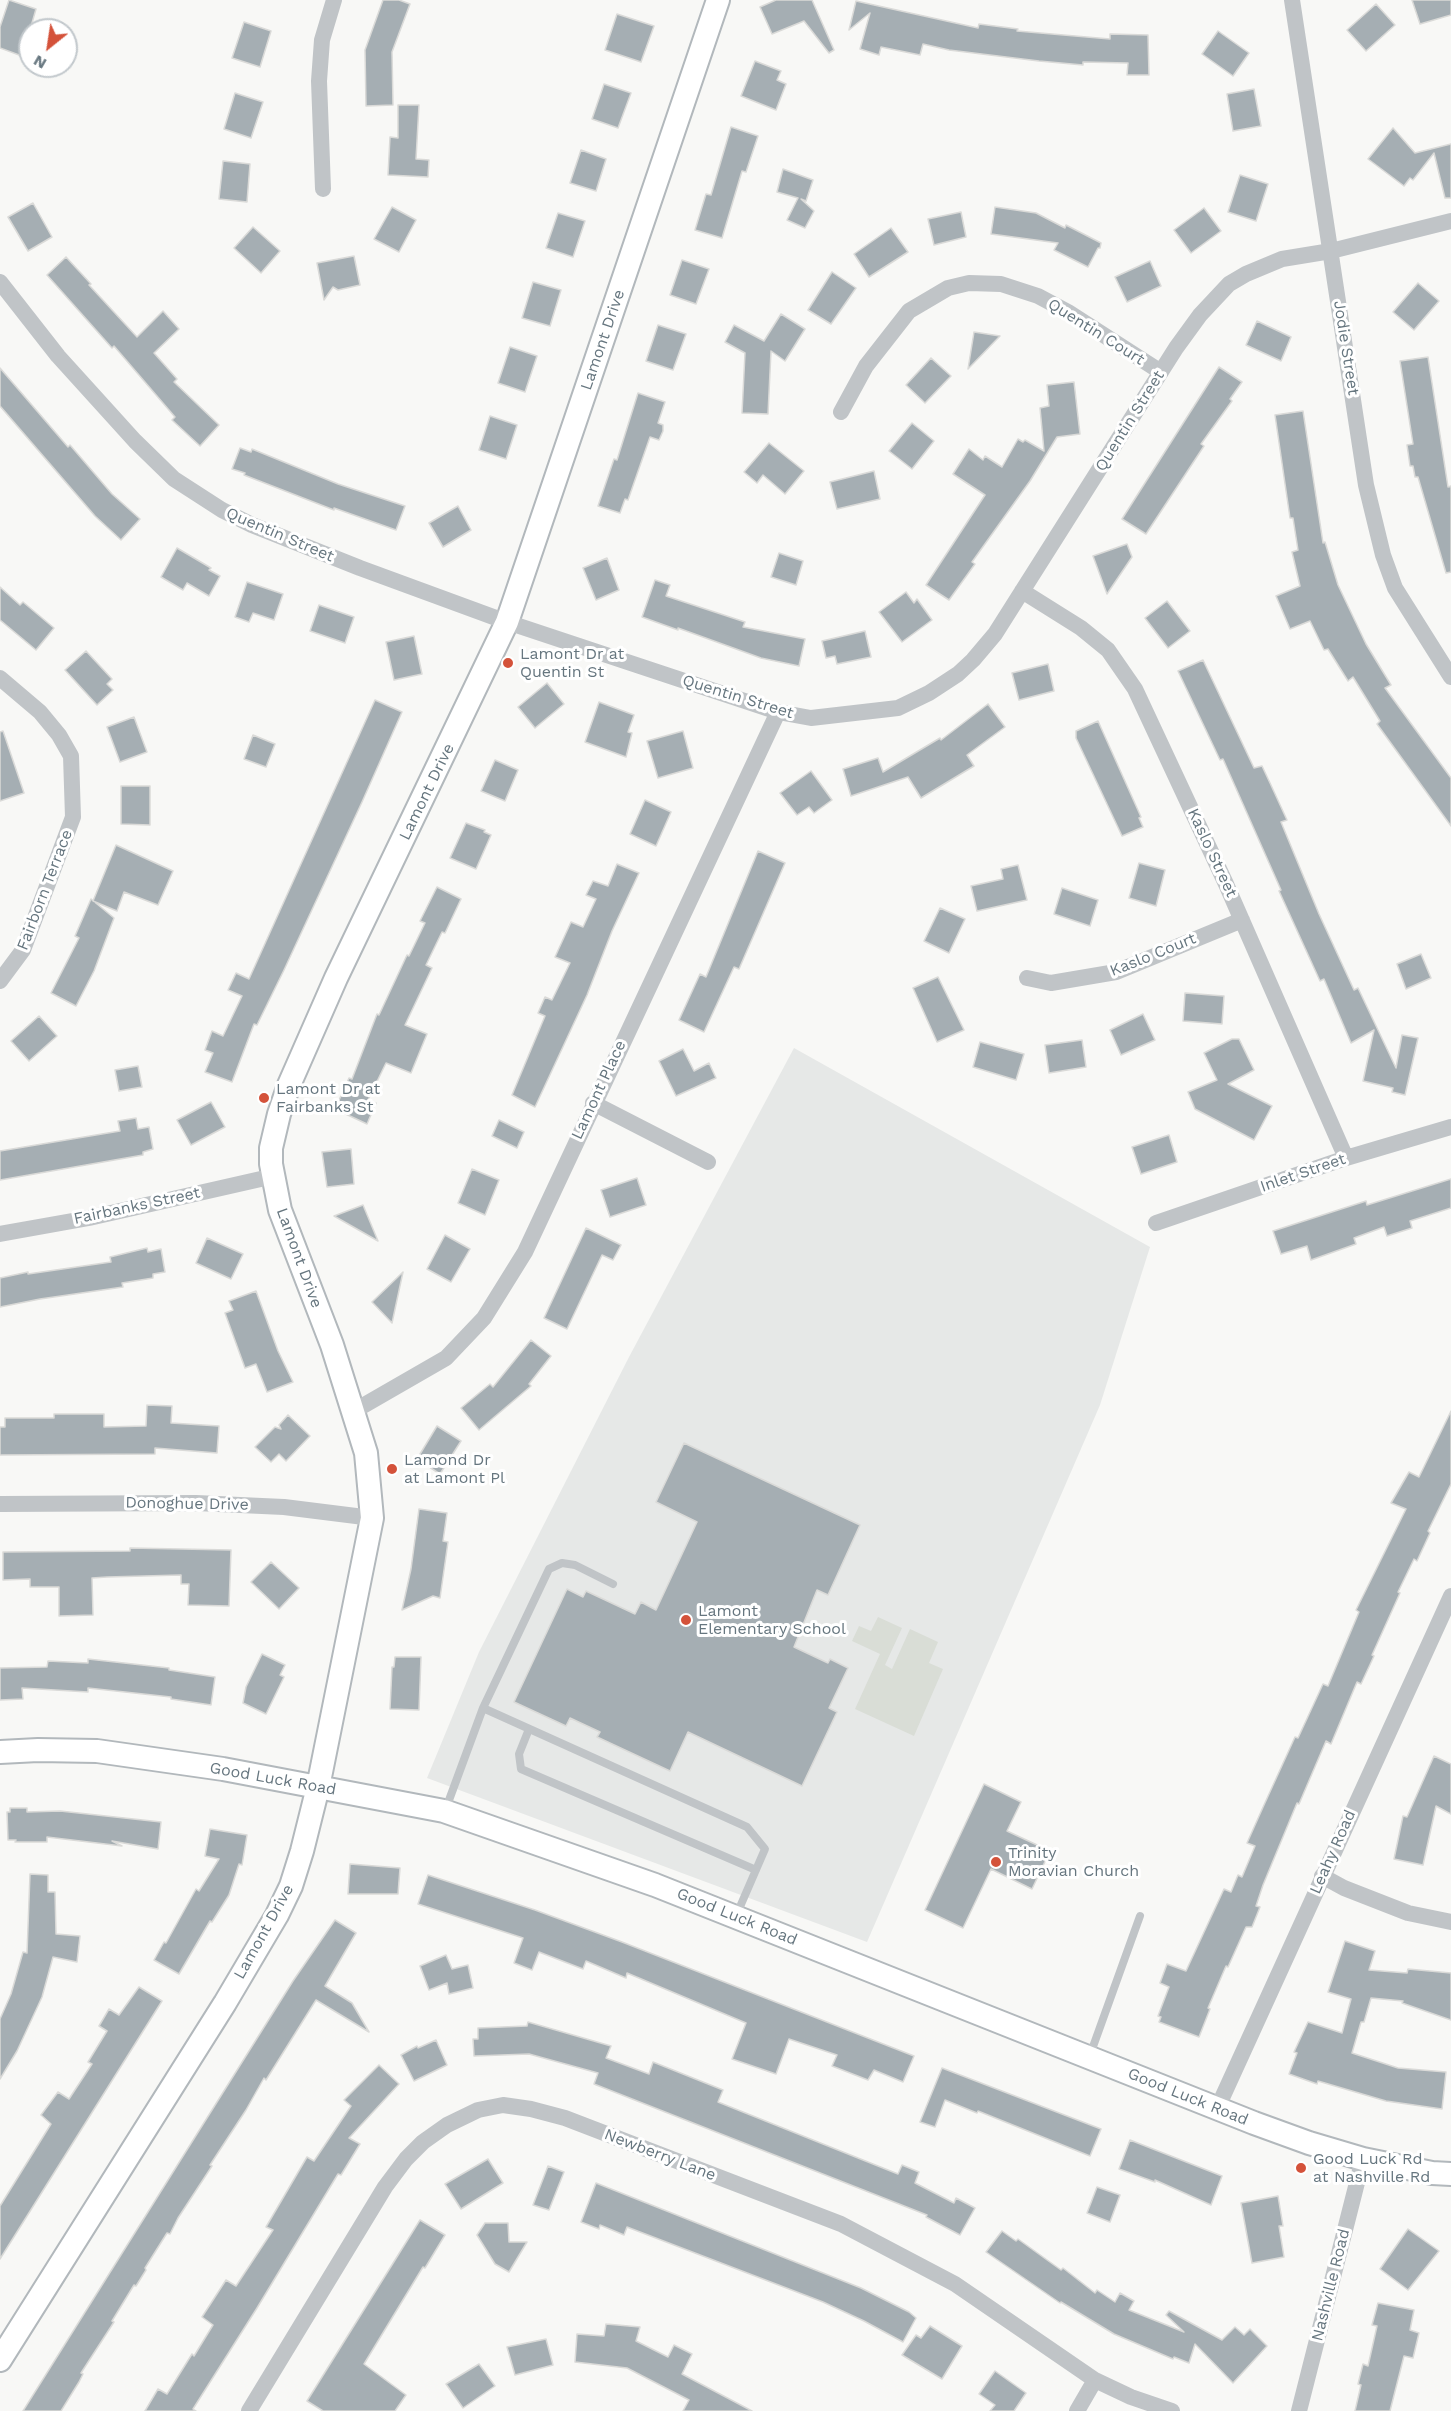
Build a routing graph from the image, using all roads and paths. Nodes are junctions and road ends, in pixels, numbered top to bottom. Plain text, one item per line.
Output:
1 (334, 0) edge
2 (718, 0) edge
3 (1292, 0) edge
4 (324, 189) dead end
5 (1451, 220) edge
6 (1331, 251) junction
7 (0, 282) edge
8 (1161, 372) junction
9 (841, 412) dead end
10 (1022, 591) junction
11 (507, 622) junction
12 (1451, 677) edge
13 (0, 678) edge
14 (778, 712) junction
15 (1242, 920) junction
16 (1027, 978) dead end
17 (0, 981) edge
18 (593, 1103) junction
19 (1451, 1127) edge
20 (1346, 1158) junction
21 (708, 1162) dead end
22 (274, 1176) junction
23 (1156, 1223) dead end
24 (0, 1234) edge
25 (354, 1411) junction
26 (0, 1504) edge
27 (372, 1518) junction
28 (613, 1584) dead end
29 (1451, 1596) edge
30 (483, 1708) junction
31 (529, 1729) junction
32 (0, 1752) edge
33 (318, 1787) junction
34 (444, 1811) junction
35 (756, 1870) junction
36 (1322, 1876) junction
37 (1140, 1916) dead end
38 (736, 1917) junction
39 (1451, 1922) edge
40 (1089, 2058) junction
41 (1217, 2109) junction
42 (1363, 2159) junction
43 (1451, 2174) edge
44 (0, 2360) edge
45 (1095, 2380) junction
46 (249, 2411) edge
47 (1077, 2411) edge
48 (1172, 2411) edge
49 (1299, 2411) edge

1 - 4 street
2 - 11 street, Lamont Drive
3 - 6 street, Jodie Street
5 - 6 street, Quentin Street
6 - 8 street, Quentin Street
6 - 12 street, Jodie Street
7 - 11 street, Quentin Street
8 - 9 street, Quentin Court
8 - 10 street, Quentin Street
10 - 14 street, Quentin Street
10 - 15 street, Kaslo Street
11 - 14 street, Quentin Street
11 - 22 street, Lamont Drive
13 - 17 street, Fairborn Terrace
14 - 18 street, Lamont Place
15 - 16 street, Kaslo Court
15 - 20 street, Kaslo Street
18 - 21 street
18 - 25 street, Lamont Place
19 - 20 street, Inlet Street
20 - 23 street, Inlet Street
22 - 24 street, Fairbanks Street
22 - 25 street, Lamont Drive
25 - 27 street, Lamont Drive
26 - 27 street, Donoghue Drive
27 - 33 street, Lamont Drive
28 - 30 lane
29 - 36 street, Leahy Road
30 - 31 lane
30 - 34 lane
31 - 35 lane
31 - 35 lane
32 - 33 street, Good Luck Road
33 - 34 street, Good Luck Road
33 - 44 street, Lamont Drive
34 - 38 street, Good Luck Road
35 - 38 lane
36 - 39 street
36 - 41 street, Leahy Road
37 - 40 lane
38 - 40 street, Good Luck Road
40 - 41 street, Good Luck Road
41 - 42 street, Good Luck Road
42 - 43 street, Good Luck Road
42 - 49 street, Nashville Road
45 - 46 street, Newberry Lane
45 - 47 street
45 - 48 street, Newberry Lane

